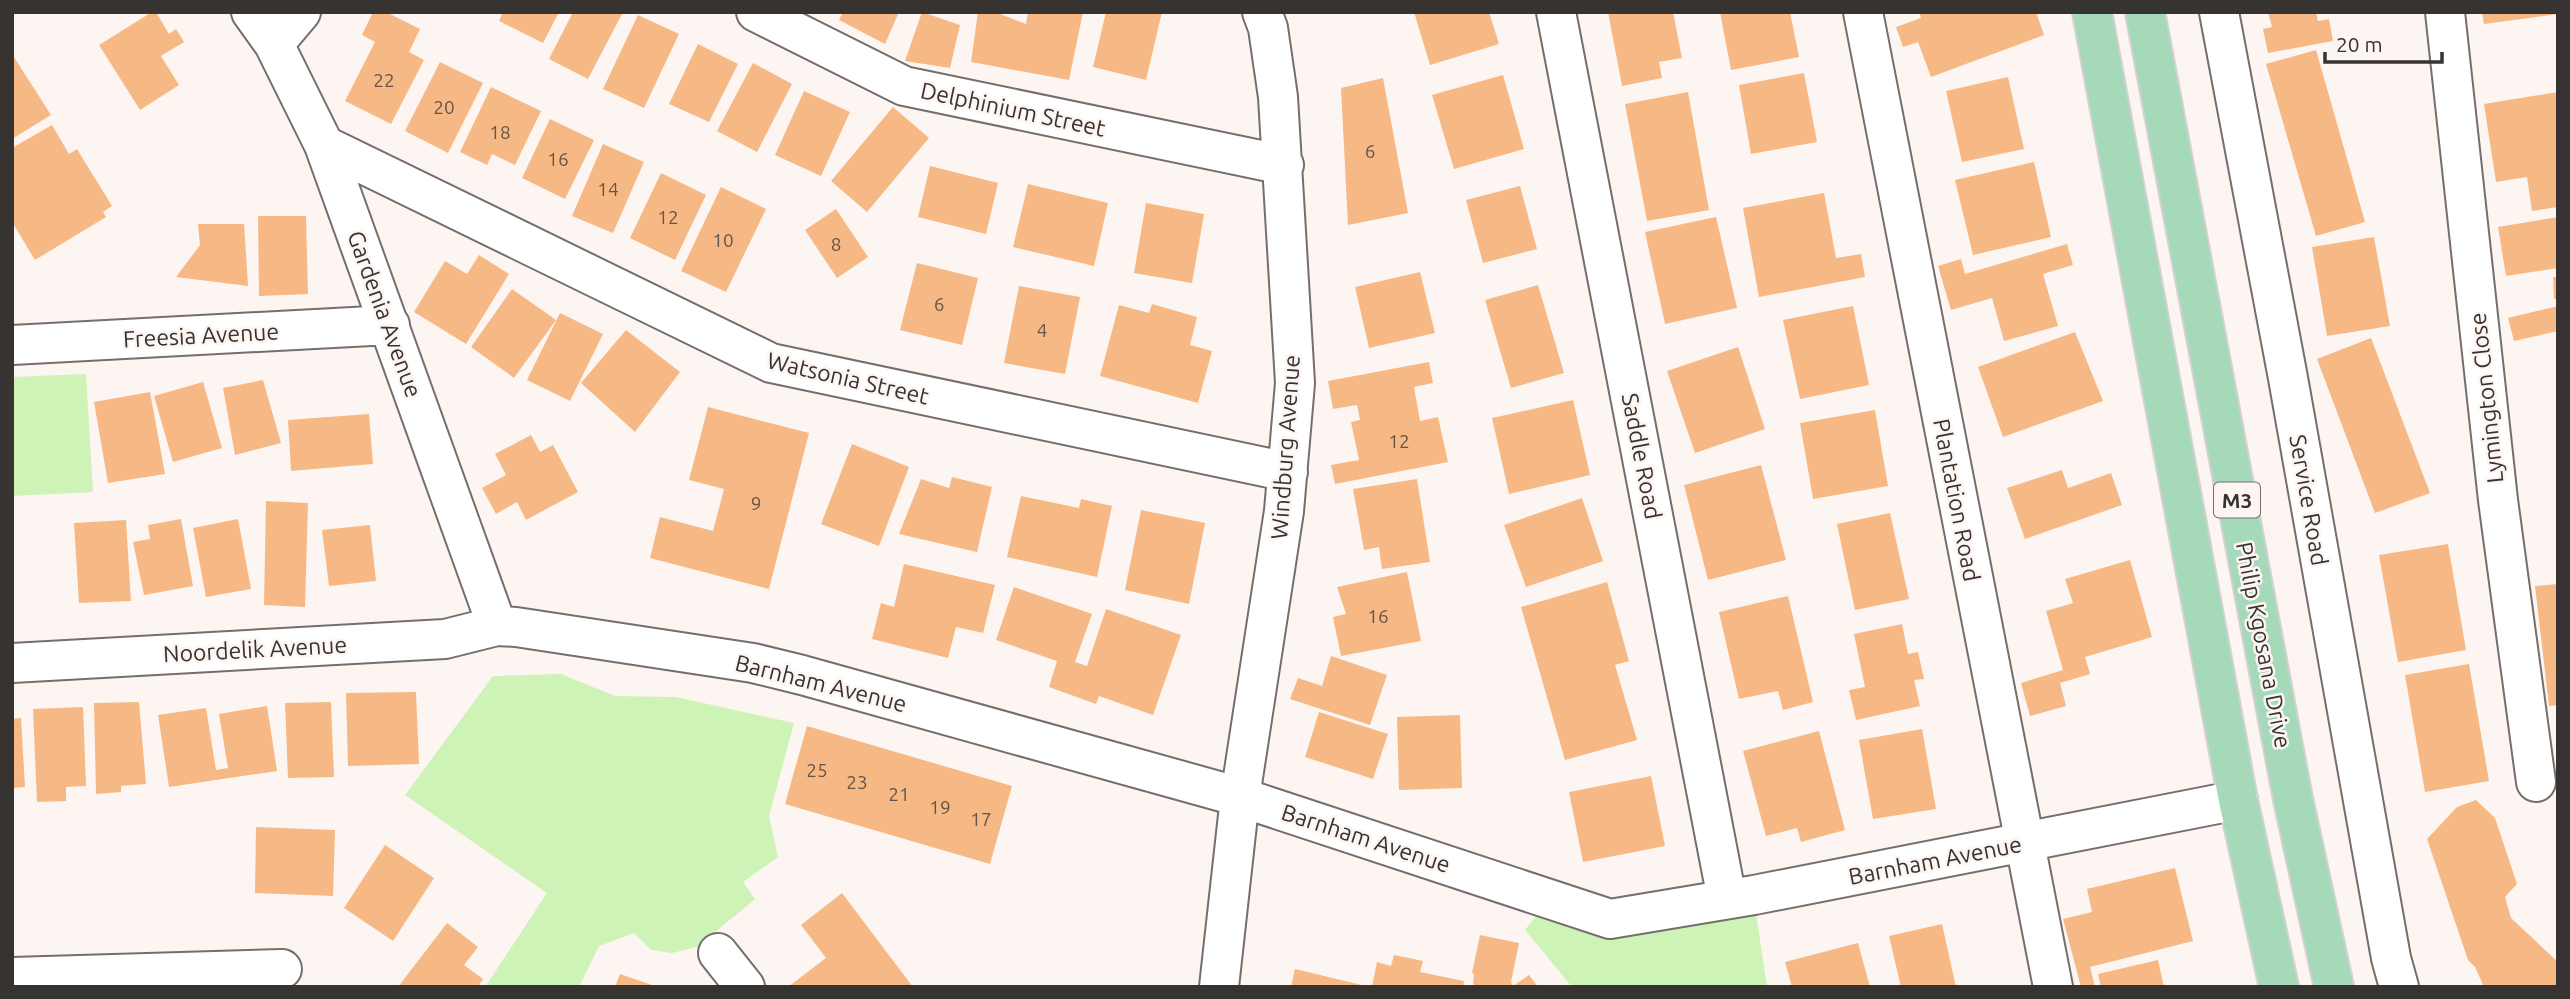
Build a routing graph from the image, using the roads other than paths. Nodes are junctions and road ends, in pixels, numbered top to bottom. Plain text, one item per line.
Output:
1 (251, 12) edge
2 (302, 12) edge
3 (757, 12) edge
4 (1556, 12) edge
5 (1863, 12) edge
6 (2092, 12) edge
7 (2145, 12) edge
8 (2219, 12) edge
9 (2445, 12) edge
10 (1274, 17) edge
11 (274, 44) junction
12 (324, 145) junction
13 (1284, 165) junction
14 (390, 325) junction
15 (13, 345) edge
16 (1288, 472) junction
17 (497, 626) junction
18 (12, 663) edge
19 (2536, 782) dead end
20 (1240, 797) junction
21 (2238, 800) junction
22 (2024, 843) junction
23 (1727, 899) junction
24 (718, 953) dead end
25 (282, 969) dead end
26 (12, 977) edge
27 (745, 987) edge
28 (1219, 987) edge
29 (2053, 987) edge
30 (2279, 987) edge
31 (2334, 987) edge
32 (2399, 987) edge

1 - 11 street, Gardenia Avenue
2 - 11 street
3 - 13 street, Delphinium Street
4 - 23 street, Saddle Road
5 - 22 street, Plantation Road
6 - 21 main road, M3
7 - 31 main road, Philip Kgosana Drive / M3
8 - 32 street, Service Road
9 - 19 street, Lymington Close
10 - 13 street, Windburg Avenue
11 - 12 street, Gardenia Avenue
12 - 14 street, Gardenia Avenue
12 - 16 street, Watsonia Street
13 - 16 street, Windburg Avenue
14 - 15 street, Freesia Avenue
14 - 17 street, Gardenia Avenue
16 - 20 street, Windburg Avenue
17 - 18 street, Noordelik Avenue
17 - 20 street, Barnham Avenue
20 - 23 street, Barnham Avenue
20 - 28 street, Windburg Avenue
21 - 22 street, Barnham Avenue
21 - 30 main road, M3
22 - 23 street, Barnham Avenue
22 - 29 street, Plantation Road
24 - 27 street
25 - 26 street

